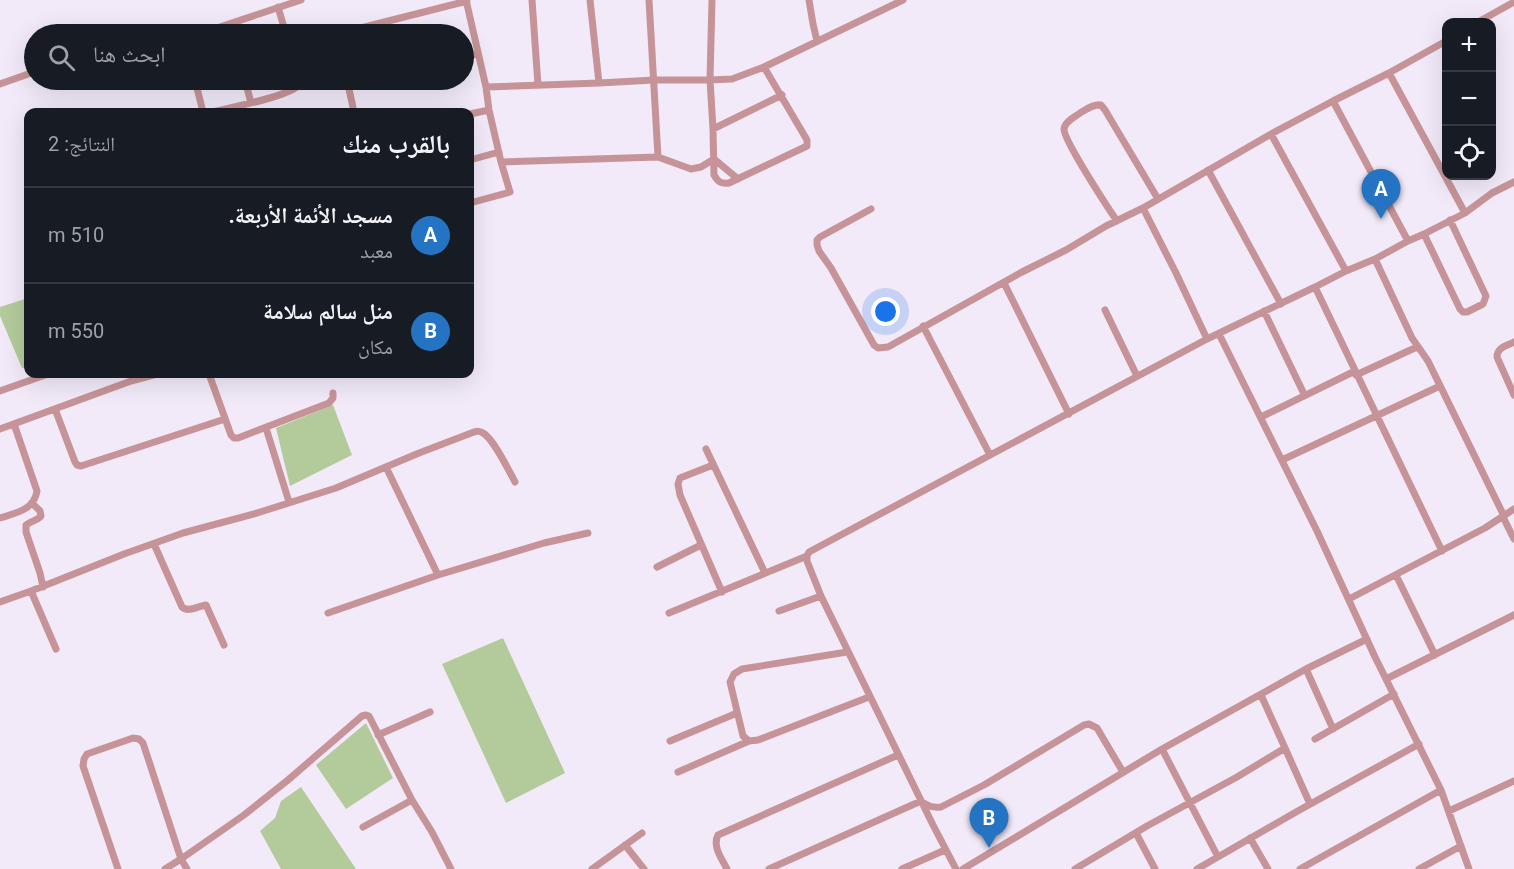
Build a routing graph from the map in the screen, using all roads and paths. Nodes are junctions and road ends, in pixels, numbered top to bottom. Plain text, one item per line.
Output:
1 (301, 0) edge
2 (466, 0) edge
3 (532, 0) edge
4 (590, 0) edge
5 (649, 0) edge
6 (711, 0) edge
7 (809, 0) edge
8 (903, 0) edge
9 (1514, 2) edge
10 (441, 3) edge
11 (278, 7) junction
12 (1485, 18) edge
13 (232, 24) edge
14 (283, 24) edge
15 (371, 24) edge
16 (471, 24) edge
17 (474, 39) edge
18 (818, 41) junction
19 (1442, 43) edge
20 (477, 54) junction
21 (474, 55) edge
22 (764, 67) junction
23 (1389, 73) junction
24 (24, 76) edge
25 (654, 80) junction
26 (710, 81) junction
27 (0, 84) edge
28 (599, 84) junction
29 (538, 85) junction
30 (486, 87) junction
31 (198, 90) edge
32 (248, 90) edge
33 (294, 90) edge
34 (350, 90) edge
35 (782, 95) junction
36 (1333, 101) junction
37 (251, 103) junction
38 (202, 108) edge
39 (229, 108) edge
40 (353, 108) edge
41 (489, 110) junction
42 (474, 113) edge
43 (714, 129) junction
44 (1271, 134) junction
45 (498, 152) junction
46 (658, 157) junction
47 (474, 158) edge
48 (714, 159) junction
49 (501, 162) junction
50 (1209, 170) junction
51 (738, 179) junction
52 (1514, 182) edge
53 (1158, 199) junction
54 (474, 202) edge
55 (1143, 208) junction
56 (871, 209) dead end
57 (1465, 213) junction
58 (1450, 220) junction
59 (1117, 221) junction
60 (1424, 234) junction
61 (1408, 241) junction
62 (1375, 259) junction
63 (1346, 271) junction
64 (1004, 283) junction
65 (1315, 288) junction
66 (1281, 303) junction
67 (1105, 310) dead end
68 (1264, 311) junction
69 (923, 326) junction
70 (1220, 334) junction
71 (1208, 339) junction
72 (1514, 342) edge
73 (1417, 347) junction
74 (1355, 373) junction
75 (1137, 376) junction
76 (37, 378) edge
77 (142, 378) edge
78 (210, 378) edge
79 (1440, 386) junction
80 (0, 391) edge
81 (333, 393) dead end
82 (1304, 394) junction
83 (1514, 395) edge
84 (55, 409) junction
85 (1069, 414) junction
86 (1377, 416) junction
87 (1261, 417) junction
88 (225, 419) junction
89 (14, 424) junction
90 (267, 428) junction
91 (0, 429) edge
92 (706, 449) dead end
93 (990, 455) junction
94 (1282, 460) junction
95 (713, 465) junction
96 (386, 467) junction
97 (515, 482) dead end
98 (289, 502) junction
99 (32, 503) junction
100 (1514, 509) edge
101 (1503, 516) junction
102 (0, 518) edge
103 (588, 533) dead end
104 (1514, 539) edge
105 (154, 544) junction
106 (701, 545) junction
107 (1443, 551) junction
108 (807, 556) junction
109 (657, 567) dead end
110 (765, 573) junction
111 (438, 575) junction
112 (1396, 575) junction
113 (43, 587) junction
114 (32, 591) junction
115 (722, 592) junction
116 (821, 596) junction
117 (1349, 598) junction
118 (0, 602) edge
119 (779, 611) dead end
120 (328, 613) dead end
121 (669, 613) dead end
122 (1514, 615) edge
123 (1367, 639) junction
124 (224, 645) dead end
125 (56, 649) dead end
126 (848, 652) junction
127 (1435, 655) junction
128 (1306, 669) junction
129 (1386, 678) junction
130 (1261, 694) junction
131 (1394, 694) junction
132 (869, 697) junction
133 (430, 712) dead end
134 (737, 712) junction
135 (1333, 729) junction
136 (378, 735) junction
137 (1315, 738) dead end
138 (670, 741) dead end
139 (749, 741) junction
140 (1419, 744) junction
141 (1285, 748) junction
142 (1162, 749) junction
143 (898, 755) junction
144 (678, 772) dead end
145 (1123, 772) junction
146 (1514, 781) edge
147 (1441, 790) junction
148 (412, 800) junction
149 (921, 801) junction
150 (1191, 802) junction
151 (1310, 804) junction
152 (1449, 811) junction
153 (363, 827) dead end
154 (642, 833) dead end
155 (1136, 833) junction
156 (1250, 838) junction
157 (625, 845) junction
158 (1461, 846) junction
159 (945, 850) junction
160 (1218, 857) junction
161 (182, 859) junction
162 (118, 869) edge
163 (165, 869) edge
164 (187, 869) edge
165 (451, 869) edge
166 (592, 869) edge
167 (644, 869) edge
168 (728, 869) edge
169 (769, 869) edge
170 (902, 869) edge
171 (956, 869) edge
172 (963, 869) edge
173 (1075, 869) edge
174 (1155, 869) edge
175 (1197, 869) edge
176 (1268, 869) edge
177 (1300, 869) edge
178 (1419, 869) edge
179 (1469, 869) edge

1 - 11 street
2 - 10 street
2 - 16 street
3 - 29 street
4 - 28 street
5 - 25 street
6 - 26 street
7 - 18 street
8 - 18 street
9 - 12 street
10 - 15 street
11 - 13 street
11 - 14 street
17 - 20 street
18 - 22 street
19 - 23 street
20 - 21 street
20 - 30 street
22 - 26 street
22 - 35 street
23 - 36 street
23 - 57 street
24 - 27 street
25 - 26 street
25 - 28 street
25 - 46 street
26 - 43 street
28 - 29 street
29 - 30 street
30 - 41 street
31 - 38 street
32 - 37 street
33 - 37 street
34 - 40 street
35 - 43 street
35 - 51 street
36 - 44 street
36 - 61 street
37 - 39 street
41 - 42 street
41 - 45 street
43 - 48 street
44 - 50 street
44 - 63 street
45 - 47 street
45 - 49 street
46 - 48 street
46 - 49 street
48 - 51 street
48 - 51 street
49 - 54 street
50 - 53 street
50 - 66 street
52 - 57 street
53 - 55 street
53 - 59 street
55 - 59 street
55 - 71 street
56 - 69 street
57 - 58 street
58 - 60 street
58 - 60 street
59 - 64 street
60 - 61 street
61 - 62 street
62 - 63 street
62 - 73 street
63 - 65 street
64 - 69 street
64 - 85 street
65 - 66 street
65 - 74 street
66 - 68 street
67 - 75 street
68 - 70 street
68 - 82 street
69 - 93 street
70 - 71 street
70 - 87 street
71 - 75 street
72 - 83 street
73 - 74 street
73 - 79 street
74 - 82 street
74 - 86 street
75 - 85 street
76 - 80 street
77 - 84 street
78 - 88 street
79 - 86 street
79 - 101 street
81 - 90 street
82 - 87 street
84 - 88 street
84 - 89 street
85 - 93 street
86 - 94 street
86 - 107 street
87 - 94 street
88 - 90 street
89 - 91 street
89 - 99 street
90 - 98 street
92 - 95 street
93 - 108 street
94 - 117 street
95 - 106 street
95 - 110 street
96 - 97 street
96 - 98 street
96 - 111 street
98 - 105 street
99 - 102 street
99 - 113 street
100 - 101 street
101 - 104 street
101 - 107 street
103 - 111 street
105 - 113 street
105 - 124 street
106 - 109 street
106 - 115 street
107 - 112 street
108 - 110 street
108 - 116 street
110 - 115 street
111 - 120 street
112 - 117 street
112 - 127 street
113 - 114 street
114 - 118 street
114 - 125 street
115 - 121 street
116 - 119 street
116 - 126 street
117 - 123 street
122 - 127 street
123 - 128 street
123 - 129 street
126 - 132 street
126 - 134 street
127 - 129 street
128 - 130 street
128 - 135 street
129 - 131 street
130 - 141 street
130 - 142 street
131 - 135 street
131 - 140 street
132 - 139 street
132 - 143 street
133 - 136 street
134 - 138 street
134 - 139 street
135 - 137 street
136 - 148 street
136 - 161 street
139 - 144 street
140 - 147 street
140 - 151 street
141 - 150 street
141 - 151 street
142 - 145 street
142 - 150 street
143 - 149 street
143 - 168 street
145 - 149 street
145 - 172 street
146 - 152 street
147 - 152 street
147 - 177 street
148 - 153 street
148 - 165 street
149 - 159 street
149 - 169 street
150 - 155 street
150 - 160 street
151 - 156 street
152 - 158 street
154 - 157 street
155 - 173 street
155 - 174 street
156 - 160 street
156 - 176 street
157 - 166 street
157 - 167 street
158 - 178 street
158 - 179 street
159 - 170 street
159 - 171 street
160 - 175 street
161 - 162 street
161 - 163 street
161 - 164 street

